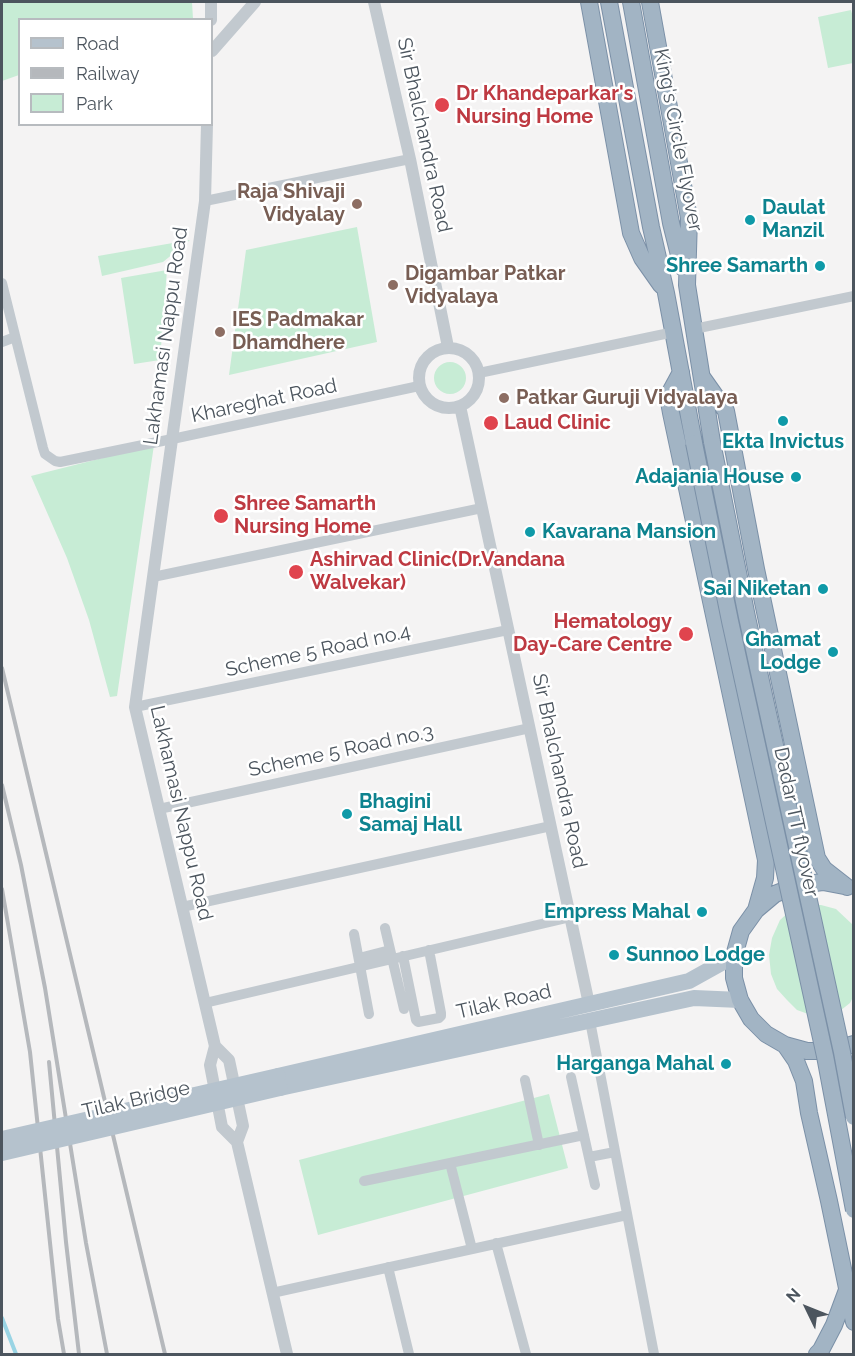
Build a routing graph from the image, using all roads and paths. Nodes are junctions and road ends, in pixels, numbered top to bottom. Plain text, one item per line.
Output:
1 (215, 2) edge
2 (255, 2) edge
3 (374, 2) edge
4 (589, 2) edge
5 (609, 2) edge
6 (631, 2) edge
7 (650, 2) edge
8 (211, 18) edge
9 (213, 50) edge
10 (207, 126) edge
11 (410, 159) junction
12 (204, 201) junction
13 (2, 283) edge
14 (687, 285) junction
15 (666, 294) junction
16 (854, 296) edge
17 (694, 329) junction
18 (674, 332) junction
19 (15, 337) junction
20 (2, 342) edge
21 (448, 347) junction
22 (479, 372) junction
23 (681, 372) junction
24 (702, 377) junction
25 (419, 386) junction
26 (460, 406) junction
27 (172, 439) junction
28 (482, 508) junction
29 (153, 577) junction
30 (508, 630) junction
31 (135, 707) junction
32 (530, 728) junction
33 (159, 809) junction
34 (551, 826) junction
35 (850, 888) edge
36 (182, 907) junction
37 (756, 910) junction
38 (571, 917) junction
39 (385, 928) dead end
40 (354, 934) dead end
41 (429, 950) junction
42 (395, 955) junction
43 (734, 956) junction
44 (360, 962) junction
45 (740, 1000) junction
46 (205, 1003) junction
47 (404, 1009) dead end
48 (590, 1012) junction
49 (369, 1014) dead end
50 (854, 1044) edge
51 (785, 1045) junction
52 (215, 1046) junction
53 (572, 1077) dead end
54 (525, 1080) dead end
55 (279, 1082) junction
56 (854, 1117) edge
57 (584, 1135) junction
58 (2, 1139) edge
59 (237, 1142) junction
60 (539, 1145) junction
61 (615, 1152) junction
62 (2, 1153) edge
63 (589, 1157) junction
64 (450, 1163) junction
65 (364, 1181) dead end
66 (595, 1185) dead end
67 (854, 1193) edge
68 (829, 1201) junction
69 (854, 1210) edge
70 (627, 1215) junction
71 (496, 1244) junction
72 (472, 1249) junction
73 (388, 1267) junction
74 (847, 1290) junction
75 (272, 1293) junction
76 (854, 1322) edge
77 (287, 1354) edge
78 (409, 1354) edge
79 (526, 1354) edge
80 (654, 1354) edge
81 (817, 1354) edge

1 - 8 street
2 - 9 street
3 - 11 street, Sir Bhalchandra Road
4 - 15 highway
5 - 15 highway
6 - 14 highway, King's Circle Flyover
7 - 14 highway
10 - 12 street, Lakhamasi Nappu Road
11 - 12 street
11 - 21 street, Sir Bhalchandra Road
12 - 27 street, Lakhamasi Nappu Road
13 - 19 street, Khareghat Road
14 - 17 highway, Dadar TT flyover
15 - 18 highway, Dadar TT flyover
16 - 17 street
17 - 24 highway, Dadar TT flyover
18 - 22 street
18 - 23 highway, Dadar TT flyover
19 - 20 street
19 - 27 street, Khareghat Road
21 - 22 street
21 - 25 street
22 - 26 street
23 - 37 highway
23 - 69 highway, Dadar TT flyover, bridge
24 - 35 highway
24 - 56 highway, Dadar TT flyover, bridge
25 - 26 street
25 - 27 street, Khareghat Road
26 - 28 street, Sir Bhalchandra Road
27 - 29 street, Lakhamasi Nappu Road
28 - 29 street
28 - 30 street, Sir Bhalchandra Road
29 - 31 street, Lakhamasi Nappu Road
30 - 31 street, Scheme 5 Road no.4
30 - 32 street, Sir Bhalchandra Road
31 - 33 street, Lakhamasi Nappu Road
32 - 33 street, Scheme 5 Road no.3
32 - 34 street, Sir Bhalchandra Road
33 - 36 street, Lakhamasi Nappu Road
34 - 36 street
34 - 38 street, Sir Bhalchandra Road
35 - 37 highway
36 - 46 street, Lakhamasi Nappu Road
37 - 43 highway
38 - 41 street
38 - 48 street, Sir Bhalchandra Road
39 - 42 street
40 - 44 street
41 - 42 street
41 - 42 street
42 - 44 street
42 - 47 street
43 - 45 highway
43 - 48 main road, Tilak Road
44 - 46 street
44 - 49 street
45 - 48 main road, Tilak Road
45 - 51 highway
46 - 52 street, Lakhamasi Nappu Road
48 - 55 main road, Tilak Road
48 - 61 street, Sir Bhalchandra Road
50 - 51 highway
51 - 68 highway
52 - 59 street, Lakhamasi Nappu Road
52 - 59 street
53 - 57 street
54 - 60 street
55 - 58 main road, Tilak Bridge, bridge
55 - 62 main road, Tilak Bridge, bridge
57 - 60 street
57 - 63 street
59 - 75 street, Lakhamasi Nappu Road
60 - 64 street
61 - 63 street
61 - 70 street, Sir Bhalchandra Road
63 - 66 street
64 - 65 street
64 - 72 street
67 - 68 highway
68 - 74 highway
70 - 71 street
70 - 80 street, Sir Bhalchandra Road
71 - 72 street
71 - 79 street
72 - 73 street
73 - 75 street
73 - 78 street
74 - 76 highway
74 - 81 highway
75 - 77 street, Lakhamasi Nappu Road

